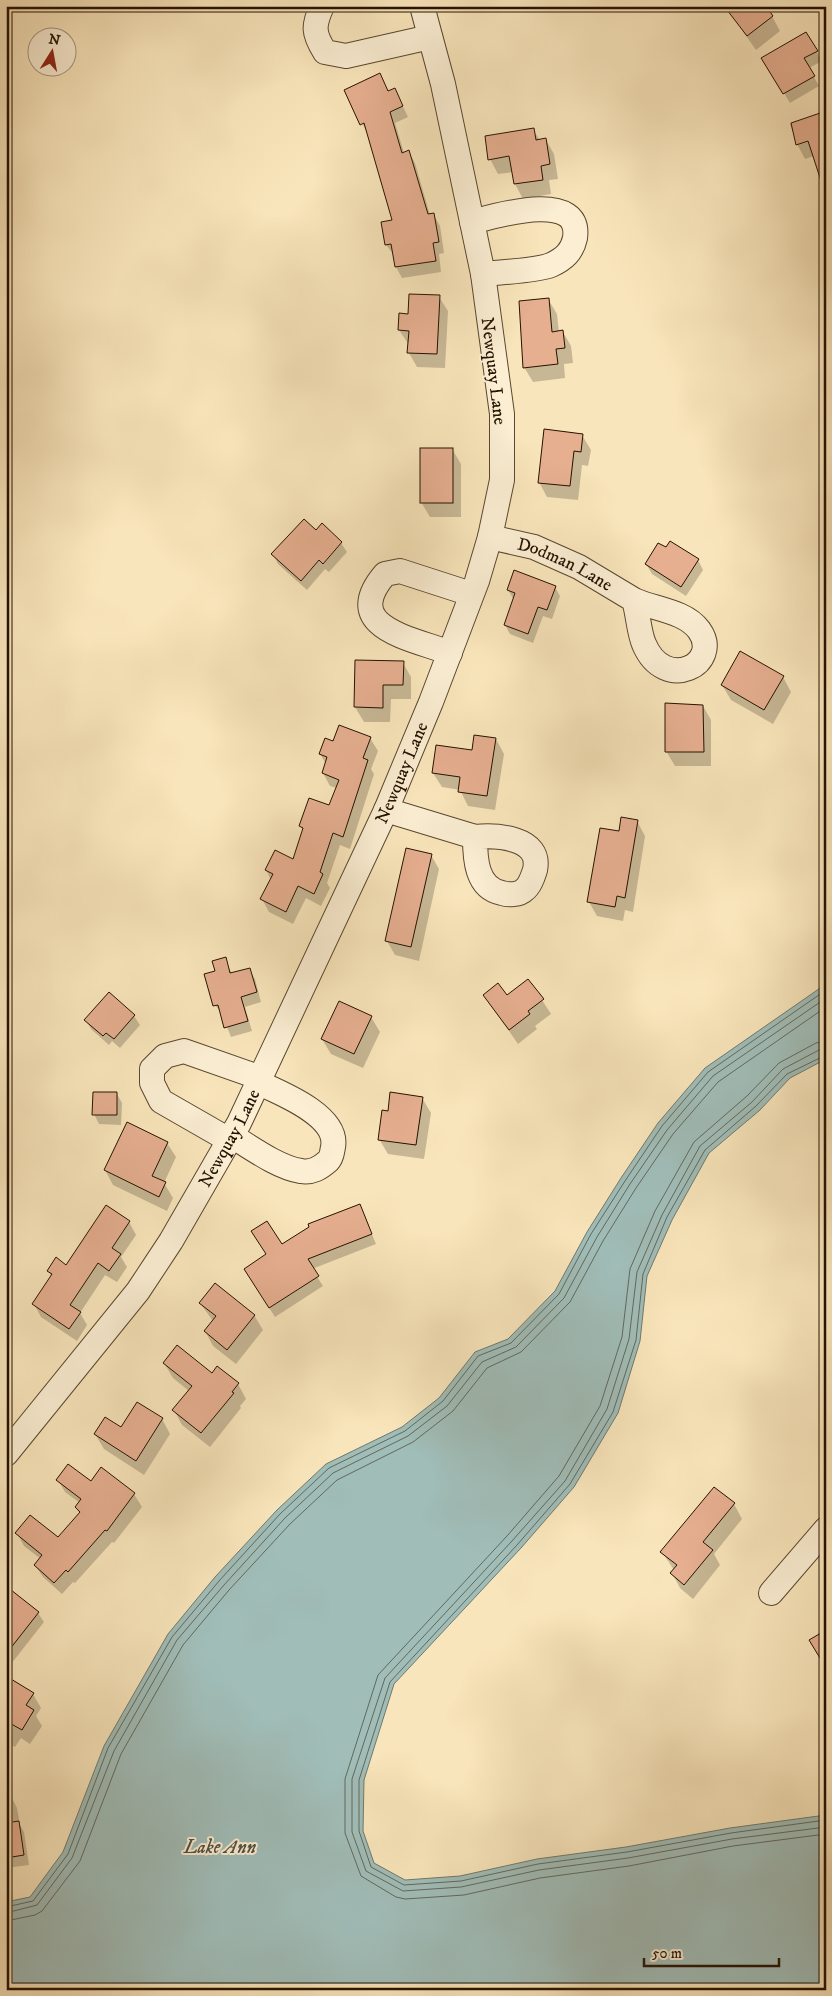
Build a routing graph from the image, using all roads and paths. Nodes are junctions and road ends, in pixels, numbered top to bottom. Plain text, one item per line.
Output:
1 (322, 6) edge
2 (422, 6) edge
3 (430, 37) junction
4 (472, 222) junction
5 (483, 274) junction
6 (490, 537) junction
7 (471, 594) junction
8 (634, 600) dead end
9 (450, 653) junction
10 (386, 810) junction
11 (475, 837) dead end
12 (260, 1080) junction
13 (230, 1138) junction
14 (6, 1454) edge
15 (826, 1529) edge
16 (772, 1593) dead end

1 - 3 street
2 - 3 street, Newquay Lane
3 - 4 street, Newquay Lane
4 - 5 street, Newquay Lane
4 - 5 street
5 - 6 street, Newquay Lane
6 - 7 street, Newquay Lane
6 - 8 street, Dodman Lane
7 - 9 street, Newquay Lane
7 - 9 street
9 - 10 street, Newquay Lane
10 - 11 street
10 - 12 street, Newquay Lane
12 - 13 street, Newquay Lane
12 - 13 street
12 - 13 street
13 - 14 street, Newquay Lane
15 - 16 street

